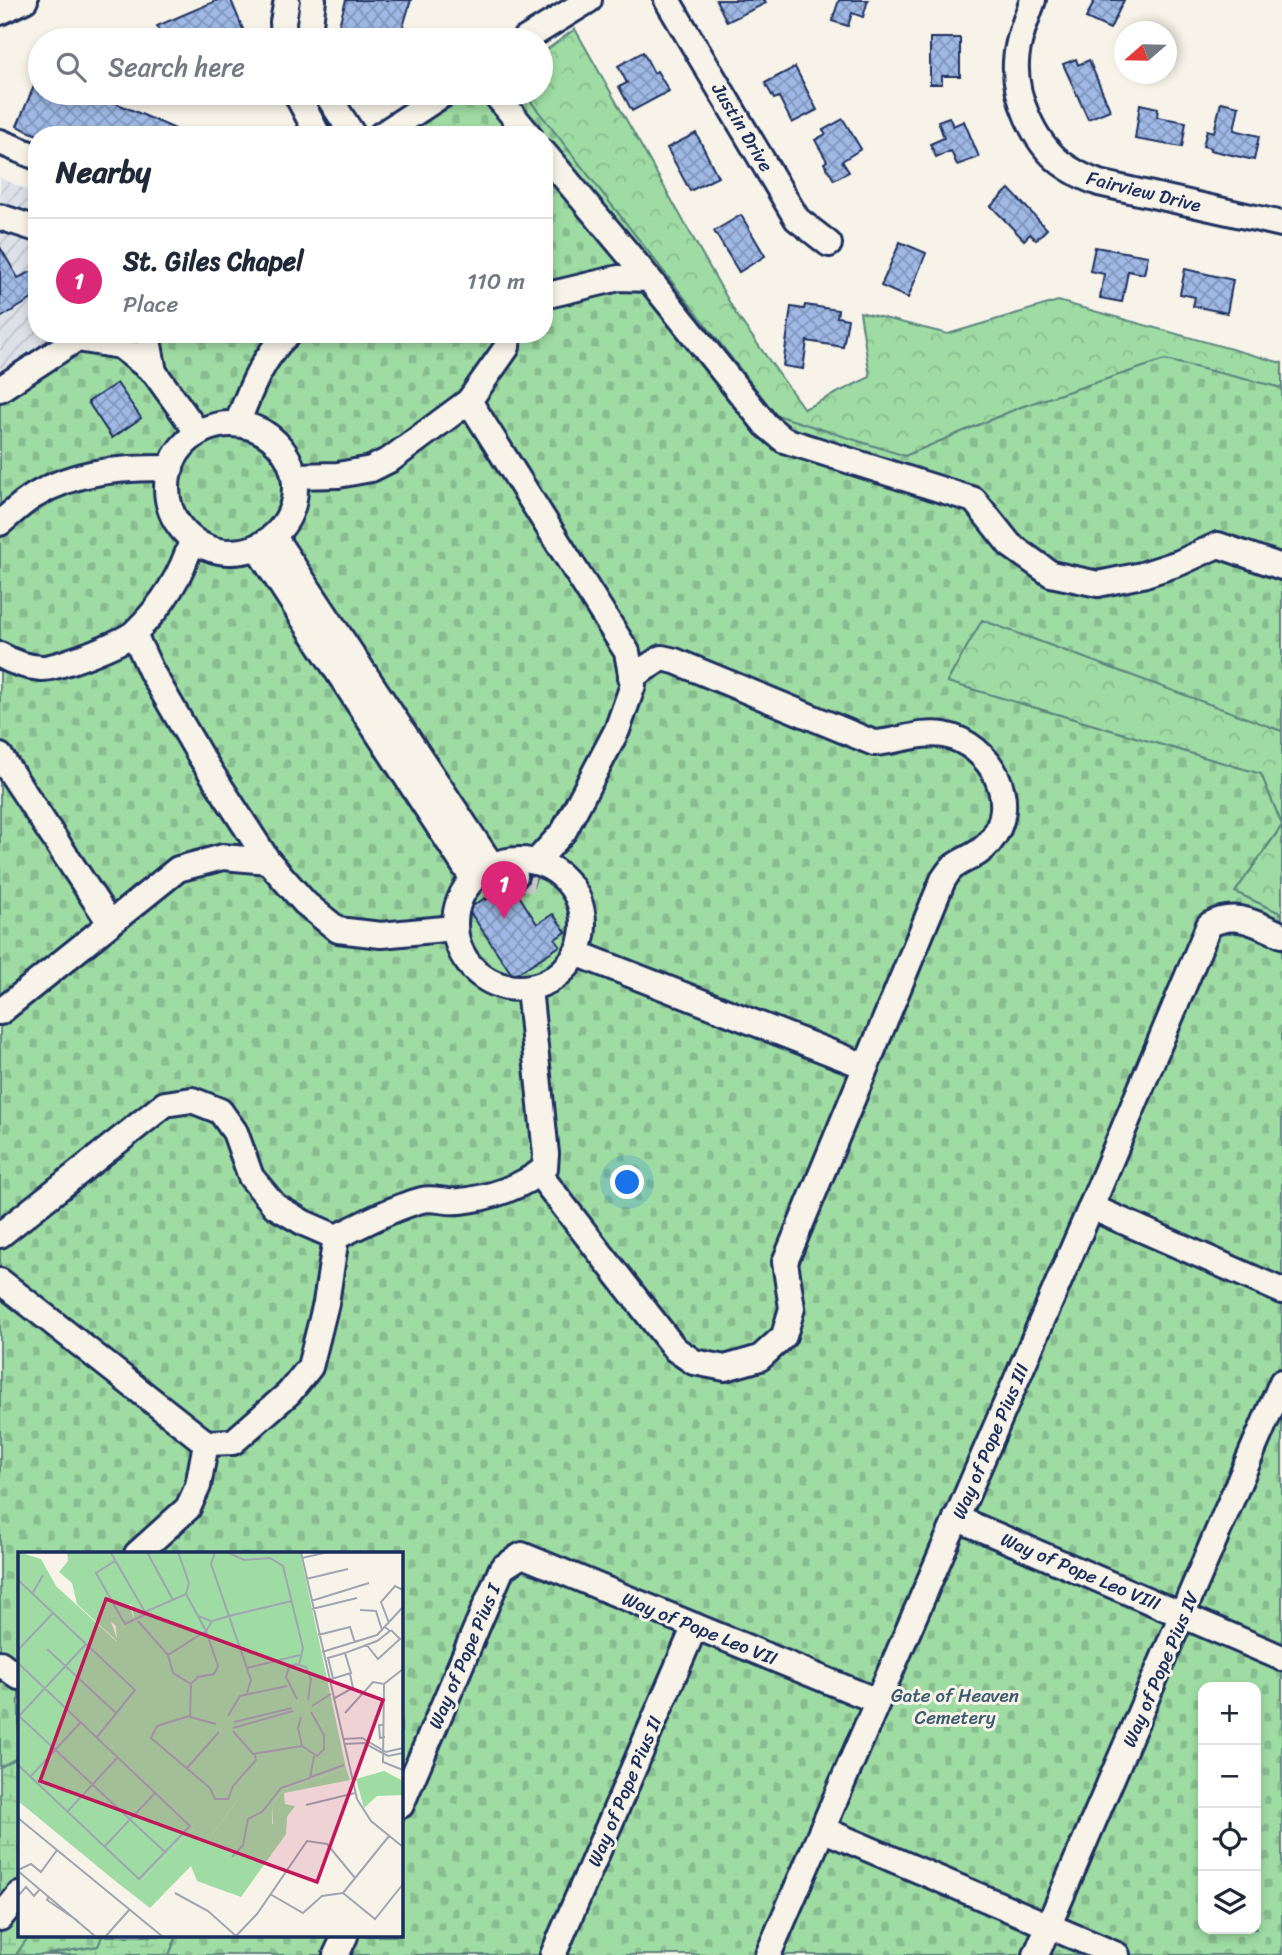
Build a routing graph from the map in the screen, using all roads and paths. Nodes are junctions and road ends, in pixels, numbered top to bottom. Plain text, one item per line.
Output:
1 (24, 0) edge
2 (286, 0) edge
3 (313, 0) edge
4 (589, 0) edge
5 (667, 0) edge
6 (1033, 0) edge
7 (0, 12) edge
8 (283, 28) edge
9 (310, 28) edge
10 (544, 28) edge
11 (302, 105) edge
12 (334, 105) edge
13 (427, 105) edge
14 (504, 105) edge
15 (313, 126) edge
16 (347, 126) edge
17 (395, 126) edge
18 (522, 126) edge
19 (0, 142) edge
20 (28, 153) edge
21 (553, 164) edge
22 (0, 217) edge
23 (1282, 224) edge
24 (28, 226) edge
25 (829, 244) dead end
26 (649, 279) junction
27 (553, 294) edge
28 (71, 343) edge
29 (107, 343) edge
30 (149, 343) edge
31 (277, 343) edge
32 (507, 343) edge
33 (154, 372) junction
34 (1, 387) edge
35 (469, 401) junction
36 (237, 424) junction
37 (198, 433) junction
38 (171, 468) junction
39 (294, 475) junction
40 (0, 523) edge
41 (192, 540) junction
42 (265, 542) junction
43 (1282, 567) edge
44 (134, 634) junction
45 (0, 655) edge
46 (631, 677) junction
47 (0, 756) edge
48 (268, 861) junction
49 (483, 873) junction
50 (528, 873) junction
51 (110, 923) junction
52 (454, 928) junction
53 (1282, 935) edge
54 (576, 953) junction
55 (529, 988) junction
56 (0, 1012) edge
57 (865, 1066) junction
58 (538, 1174) junction
59 (1091, 1207) junction
60 (0, 1235) edge
61 (336, 1237) junction
62 (0, 1281) edge
63 (1282, 1291) edge
64 (1282, 1382) edge
65 (206, 1443) junction
66 (956, 1518) junction
67 (139, 1552) edge
68 (522, 1555) joint
69 (1183, 1615) junction
70 (695, 1626) junction
71 (1282, 1658) edge
72 (0, 1663) edge
73 (18, 1676) edge
74 (877, 1701) junction
75 (402, 1803) edge
76 (822, 1829) junction
77 (18, 1896) edge
78 (0, 1918) edge
79 (1049, 1926) junction
80 (344, 1938) edge
81 (336, 1955) edge
82 (553, 1955) edge
83 (768, 1955) edge
84 (1037, 1955) edge
85 (1117, 1955) edge

1 - 7 street
2 - 8 street
3 - 9 street
4 - 10 street
5 - 25 street, Justin Drive
6 - 23 street, Fairview Drive
11 - 15 street
12 - 16 street
13 - 17 street
14 - 18 street
19 - 20 street
21 - 26 street
22 - 24 street
26 - 27 street
26 - 43 street
28 - 34 street
29 - 33 street
30 - 33 street
31 - 36 street
32 - 35 street
33 - 37 street
35 - 39 street
35 - 46 street
36 - 37 street
36 - 39 street
37 - 38 street
38 - 40 street
38 - 41 street
39 - 42 street
41 - 42 street
41 - 44 street
42 - 49 street
44 - 45 street
44 - 48 street
46 - 50 street
46 - 57 street
47 - 51 street
48 - 51 street
48 - 52 street
49 - 50 street
49 - 52 street
50 - 54 street
51 - 56 street
52 - 55 street
53 - 59 street, Way of Pope Pius III
54 - 55 street
54 - 57 street
55 - 58 street
57 - 58 street
58 - 61 street
59 - 63 street
59 - 66 street, Way of Pope Pius III
60 - 61 street
61 - 65 street
62 - 65 street
64 - 69 street, Way of Pope Pius IV
65 - 67 street
66 - 69 street, Way of Pope Leo VIII
66 - 74 street, Way of Pope Pius III
68 - 70 street, Way of Pope Leo VII
68 - 75 street, Way of Pope Pius I
69 - 71 street, Way of Pope Leo VIII
69 - 79 street, Way of Pope Pius IV
70 - 74 street, Way of Pope Leo VII
70 - 82 street, Way of Pope Pius II
72 - 73 street
74 - 76 street, Way of Pope Pius III
76 - 79 street
76 - 83 street, Way of Pope Pius III
77 - 78 street
79 - 84 street, Way of Pope Pius IV
79 - 85 street
80 - 81 street

